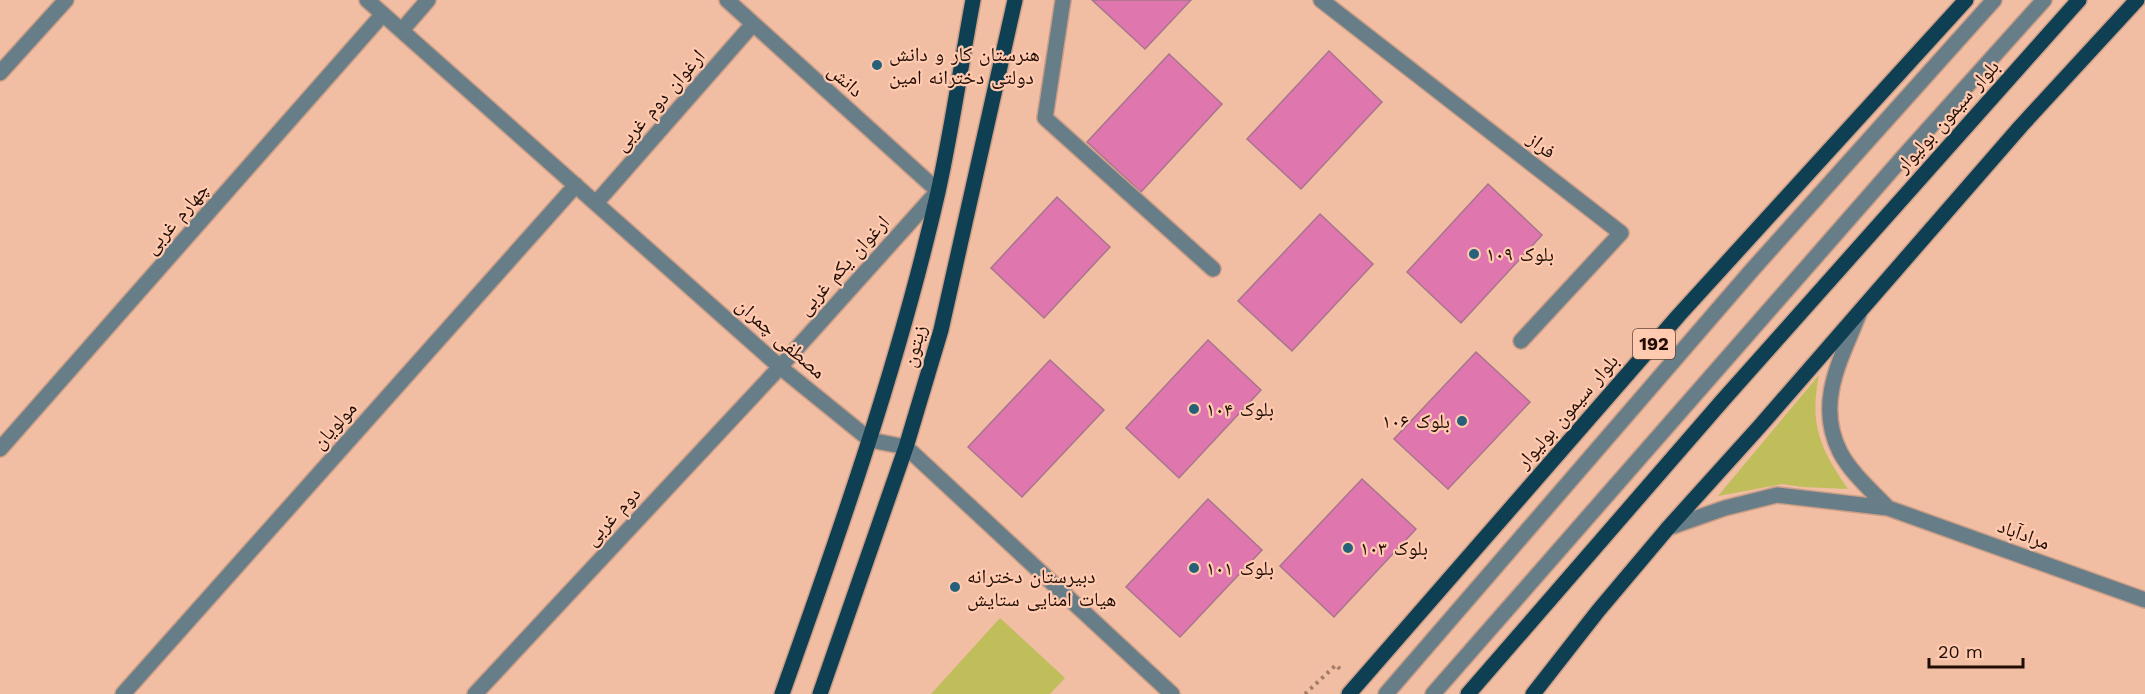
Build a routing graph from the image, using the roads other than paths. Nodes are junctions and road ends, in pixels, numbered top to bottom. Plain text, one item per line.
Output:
1 (66, 0) edge
2 (367, 0) edge
3 (428, 0) edge
4 (727, 0) edge
5 (973, 0) edge
6 (1015, 0) edge
7 (1063, 0) edge
8 (1321, 0) edge
9 (1966, 0) edge
10 (1994, 0) edge
11 (2044, 0) edge
12 (2079, 0) edge
13 (2137, 0) edge
14 (383, 15) junction
15 (753, 24) junction
16 (402, 30) junction
17 (0, 73) edge
18 (576, 185) junction
19 (938, 191) junction
20 (596, 203) junction
21 (1213, 269) dead end
22 (1862, 308) junction
23 (1521, 341) dead end
24 (780, 367) junction
25 (870, 440) junction
26 (906, 447) junction
27 (0, 449) edge
28 (1888, 508) junction
29 (1668, 528) junction
30 (2145, 600) edge
31 (123, 694) edge
32 (475, 694) edge
33 (782, 694) edge
34 (820, 694) edge
35 (1172, 694) edge
36 (1349, 694) edge
37 (1386, 694) edge
38 (1433, 694) edge
39 (1468, 694) edge
40 (1533, 694) edge

1 - 17 street
2 - 14 street, مصطفی چمران
3 - 16 street
4 - 15 street, دانش
5 - 19 main road, زیتون
6 - 26 main road, زیتون
7 - 21 street
8 - 23 street, فراز
9 - 36 main road, بلوار سیمون بولیوار / 192
10 - 37 street
11 - 38 street
12 - 39 main road, بلوار سیمون بولیوار
13 - 22 main road
14 - 16 street, مصطفی چمران
14 - 27 street, چهارم غربی
15 - 19 street, دانش
15 - 20 street, ارغوان دوم غربی
16 - 18 street, مصطفی چمران
18 - 20 street, مصطفی چمران
18 - 31 street, مولویان
19 - 24 street, ارغوان یکم غربی
19 - 25 main road, زیتون
20 - 24 street, مصطفی چمران
22 - 28 street
22 - 29 main road
24 - 25 street, مصطفی چمران
24 - 32 street, دوم غربی
25 - 26 street, مصطفی چمران
25 - 33 main road, زیتون
26 - 34 main road, زیتون
26 - 35 street
28 - 29 street
28 - 30 street, مرادآباد
29 - 40 main road

